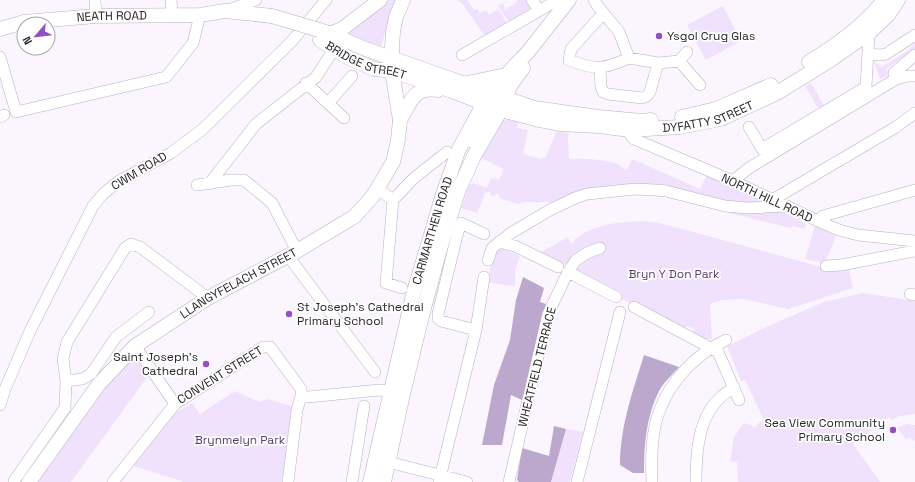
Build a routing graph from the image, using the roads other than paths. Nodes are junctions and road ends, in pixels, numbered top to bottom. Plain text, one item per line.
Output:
1 (95, 0) edge
2 (171, 0) edge
3 (256, 0) edge
4 (326, 0) edge
5 (380, 0) edge
6 (403, 0) edge
7 (532, 0) edge
8 (594, 0) edge
9 (884, 0) edge
10 (898, 0) edge
11 (244, 2) edge
12 (567, 2) edge
13 (539, 10) junction
14 (225, 11) junction
15 (172, 14) junction
16 (200, 15) junction
17 (96, 16) junction
18 (600, 17) dead end
19 (0, 29) edge
20 (869, 32) junction
21 (915, 35) edge
22 (329, 38) junction
23 (528, 52) junction
24 (687, 52) dead end
25 (868, 54) junction
26 (462, 55) dead end
27 (915, 55) edge
28 (0, 57) edge
29 (628, 58) junction
30 (679, 61) junction
31 (658, 63) junction
32 (392, 65) junction
33 (600, 68) junction
34 (506, 75) junction
35 (352, 76) dead end
36 (915, 76) edge
37 (896, 79) junction
38 (306, 83) junction
39 (466, 83) junction
40 (700, 84) dead end
41 (452, 91) junction
42 (328, 103) junction
43 (495, 103) junction
44 (915, 113) edge
45 (344, 118) dead end
46 (400, 120) junction
47 (749, 127) dead end
48 (630, 130) junction
49 (447, 152) dead end
50 (733, 181) junction
51 (209, 184) junction
52 (197, 185) dead end
53 (378, 189) junction
54 (915, 190) edge
55 (774, 199) junction
56 (393, 200) junction
57 (787, 206) junction
58 (818, 221) junction
59 (484, 234) dead end
60 (915, 241) edge
61 (499, 242) junction
62 (600, 248) dead end
63 (915, 251) edge
64 (293, 254) junction
65 (488, 260) dead end
66 (826, 266) dead end
67 (563, 270) junction
68 (484, 277) dead end
69 (402, 288) dead end
70 (616, 297) dead end
71 (208, 298) junction
72 (634, 307) dead end
73 (149, 312) dead end
74 (620, 312) dead end
75 (405, 330) junction
76 (476, 330) junction
77 (726, 340) dead end
78 (135, 346) junction
79 (711, 347) junction
80 (375, 372) dead end
81 (66, 380) junction
82 (734, 387) junction
83 (397, 392) junction
84 (301, 396) junction
85 (739, 400) dead end
86 (175, 404) junction
87 (0, 405) edge
88 (364, 406) dead end
89 (388, 462) junction
90 (440, 479) edge
91 (14, 481) dead end
92 (29, 482) edge
93 (113, 482) edge
94 (288, 482) edge
95 (352, 482) edge
96 (370, 482) edge
97 (384, 482) edge
98 (467, 482) edge
99 (509, 482) edge
100 (577, 482) edge
101 (652, 482) edge
102 (696, 482) edge

1 - 17 street
2 - 15 street
3 - 11 street
4 - 87 street, CWM ROAD
5 - 22 main road
6 - 32 main road, LLANGYFELACH STREET
7 - 13 street
8 - 29 street
9 - 43 main road, DYFATTY STREET
10 - 20 main road, DYFATTY STREET
11 - 14 street
12 - 13 street
12 - 23 main road
13 - 26 street
14 - 16 main road, NEATH ROAD
14 - 22 main road, BRIDGE STREET, bridge
15 - 16 main road, NEATH ROAD
15 - 17 main road, NEATH ROAD
16 - 28 street
17 - 19 main road, NEATH ROAD
18 - 33 street
20 - 25 street
20 - 48 main road, DYFATTY STREET
21 - 25 street
22 - 32 main road, BRIDGE STREET
22 - 38 street
23 - 34 main road
23 - 43 main road
24 - 30 street
25 - 47 street
27 - 37 street
29 - 31 street
29 - 33 street
30 - 31 street
30 - 40 street
31 - 33 street
32 - 39 main road, BRIDGE STREET
32 - 41 main road, BRIDGE STREET
32 - 46 main road, LLANGYFELACH STREET
34 - 39 main road
34 - 43 main road
35 - 42 street
36 - 37 street
37 - 50 street
38 - 42 street
38 - 51 street
39 - 43 main road, BRIDGE STREET
41 - 43 main road, BRIDGE STREET
41 - 46 main road
42 - 45 street
43 - 48 main road, DYFATTY STREET
43 - 75 main road
43 - 75 main road, CARMARTHEN ROAD
43 - 83 main road, CARMARTHEN ROAD
44 - 55 street
46 - 53 main road, LLANGYFELACH STREET
48 - 50 street, NORTH HILL ROAD
49 - 56 street
50 - 55 street, NORTH HILL ROAD
51 - 52 street
51 - 64 street
53 - 56 street
53 - 64 main road, LLANGYFELACH STREET
54 - 58 street
55 - 57 street, NORTH HILL ROAD
56 - 69 street
57 - 58 street, NORTH HILL ROAD
57 - 61 street
58 - 60 street, NORTH HILL ROAD
59 - 76 street
61 - 65 street
61 - 67 street
62 - 67 street, WHEATFIELD TERRACE
63 - 66 street
64 - 71 main road, LLANGYFELACH STREET
64 - 80 street
67 - 70 street
67 - 99 street, WHEATFIELD TERRACE
68 - 76 street
71 - 78 main road, LLANGYFELACH STREET
71 - 81 street
72 - 79 street
73 - 81 street
74 - 100 street
75 - 83 main road, CARMARTHEN ROAD
76 - 90 street
77 - 79 street
78 - 86 street, CONVENT STREET
78 - 92 main road, LLANGYFELACH STREET
79 - 82 street
79 - 101 street
81 - 91 street
82 - 85 street
82 - 102 street
83 - 84 street
83 - 89 main road, CARMARTHEN ROAD
83 - 96 main road, CARMARTHEN ROAD
84 - 86 street, CONVENT STREET
84 - 94 street
86 - 93 street
88 - 95 street
89 - 90 street
89 - 97 main road, CARMARTHEN ROAD
90 - 98 street

